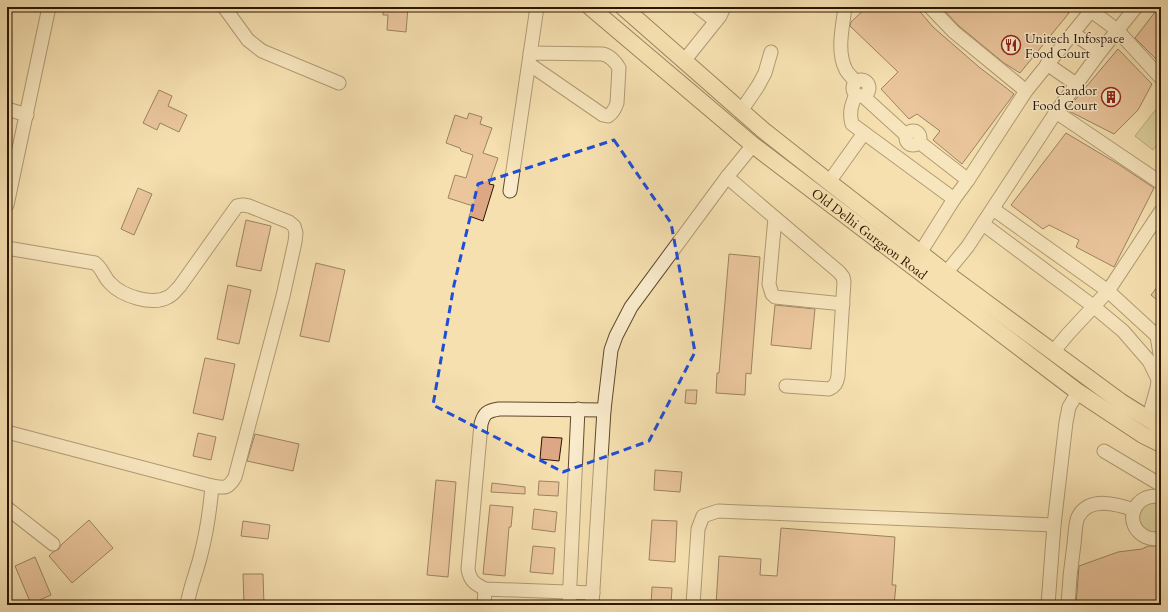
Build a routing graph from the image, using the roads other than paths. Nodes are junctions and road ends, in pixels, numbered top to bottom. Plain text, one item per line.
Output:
1 (49, 7) edge
2 (224, 7) edge
3 (537, 7) edge
4 (590, 7) edge
5 (623, 7) edge
6 (698, 7) edge
7 (724, 7) edge
8 (844, 7) edge
9 (930, 7) edge
10 (1136, 7) edge
11 (1090, 8) edge
12 (716, 21) junction
13 (1117, 30) junction
14 (1073, 33) junction
15 (771, 52) dead end
16 (1100, 52) junction
17 (529, 59) junction
18 (684, 61) junction
19 (1047, 64) junction
20 (1161, 78) edge
21 (339, 84) dead end
22 (1076, 84) junction
23 (1026, 91) junction
24 (860, 95) junction
25 (7, 109) edge
26 (741, 111) junction
27 (1056, 112) junction
28 (27, 115) junction
29 (864, 134) junction
30 (753, 144) junction
31 (727, 177) junction
32 (968, 180) junction
33 (829, 182) junction
34 (1161, 183) edge
35 (510, 190) dead end
36 (954, 199) junction
37 (7, 205) edge
38 (993, 209) junction
39 (1161, 211) edge
40 (775, 218) junction
41 (983, 224) junction
42 (7, 248) edge
43 (920, 252) junction
44 (946, 273) junction
45 (1108, 291) junction
46 (843, 304) junction
47 (1093, 306) junction
48 (1159, 332) edge
49 (1053, 352) junction
50 (1158, 379) junction
51 (786, 386) dead end
52 (1078, 392) junction
53 (1116, 408) junction
54 (578, 409) junction
55 (604, 410) junction
56 (1155, 424) edge
57 (7, 432) edge
58 (1161, 444) edge
59 (1104, 451) dead end
60 (1161, 485) edge
61 (212, 486) junction
62 (1161, 497) edge
63 (7, 508) edge
64 (1134, 510) junction
65 (1054, 526) junction
66 (1161, 538) edge
67 (53, 544) dead end
68 (485, 589) junction
69 (570, 599) edge
70 (592, 599) edge
71 (187, 605) edge
72 (484, 605) edge
73 (693, 605) edge
74 (1048, 605) edge
75 (1068, 605) edge

1 - 28 street
2 - 21 street
3 - 17 street
4 - 30 main road, Old Delhi Gurgaon Road
5 - 18 main road, Old Delhi Gurgaon Road
6 - 12 street
7 - 12 street
8 - 24 street
9 - 23 street
10 - 13 street
11 - 13 street
11 - 14 street
12 - 18 street
13 - 16 street
13 - 20 street
14 - 16 street
14 - 19 street
15 - 26 street
16 - 22 street
17 - 17 street
17 - 35 street
18 - 26 main road, Old Delhi Gurgaon Road
19 - 22 street
19 - 23 street
22 - 27 street
23 - 32 street
24 - 29 street
24 - 32 street
25 - 28 street
26 - 33 main road, Old Delhi Gurgaon Road
27 - 34 street
27 - 38 street
28 - 37 street
29 - 33 street
29 - 36 street
30 - 31 street
30 - 52 main road, Old Delhi Gurgaon Road
31 - 40 street
31 - 55 street
32 - 36 street
33 - 43 main road, Old Delhi Gurgaon Road
36 - 43 street
38 - 41 street
38 - 45 street
39 - 45 street
40 - 46 street
40 - 46 street
41 - 44 street
41 - 47 street
42 - 61 street
43 - 44 main road, Old Delhi Gurgaon Road
44 - 49 main road, Old Delhi Gurgaon Road
45 - 47 street
45 - 48 street
46 - 51 street
47 - 49 street
47 - 50 street
48 - 50 street
49 - 53 main road, Old Delhi Gurgaon Road
50 - 56 street
52 - 53 main road, Old Delhi Gurgaon Road
52 - 65 street
53 - 56 main road, Old Delhi Gurgaon Road
53 - 58 main road, Old Delhi Gurgaon Road
54 - 55 street
54 - 68 street
54 - 69 street
55 - 70 street
57 - 61 street
59 - 60 street
61 - 71 street
62 - 64 street
63 - 67 street
64 - 66 street
64 - 75 street
65 - 73 street
65 - 74 street
68 - 69 street
68 - 72 street
69 - 70 street

